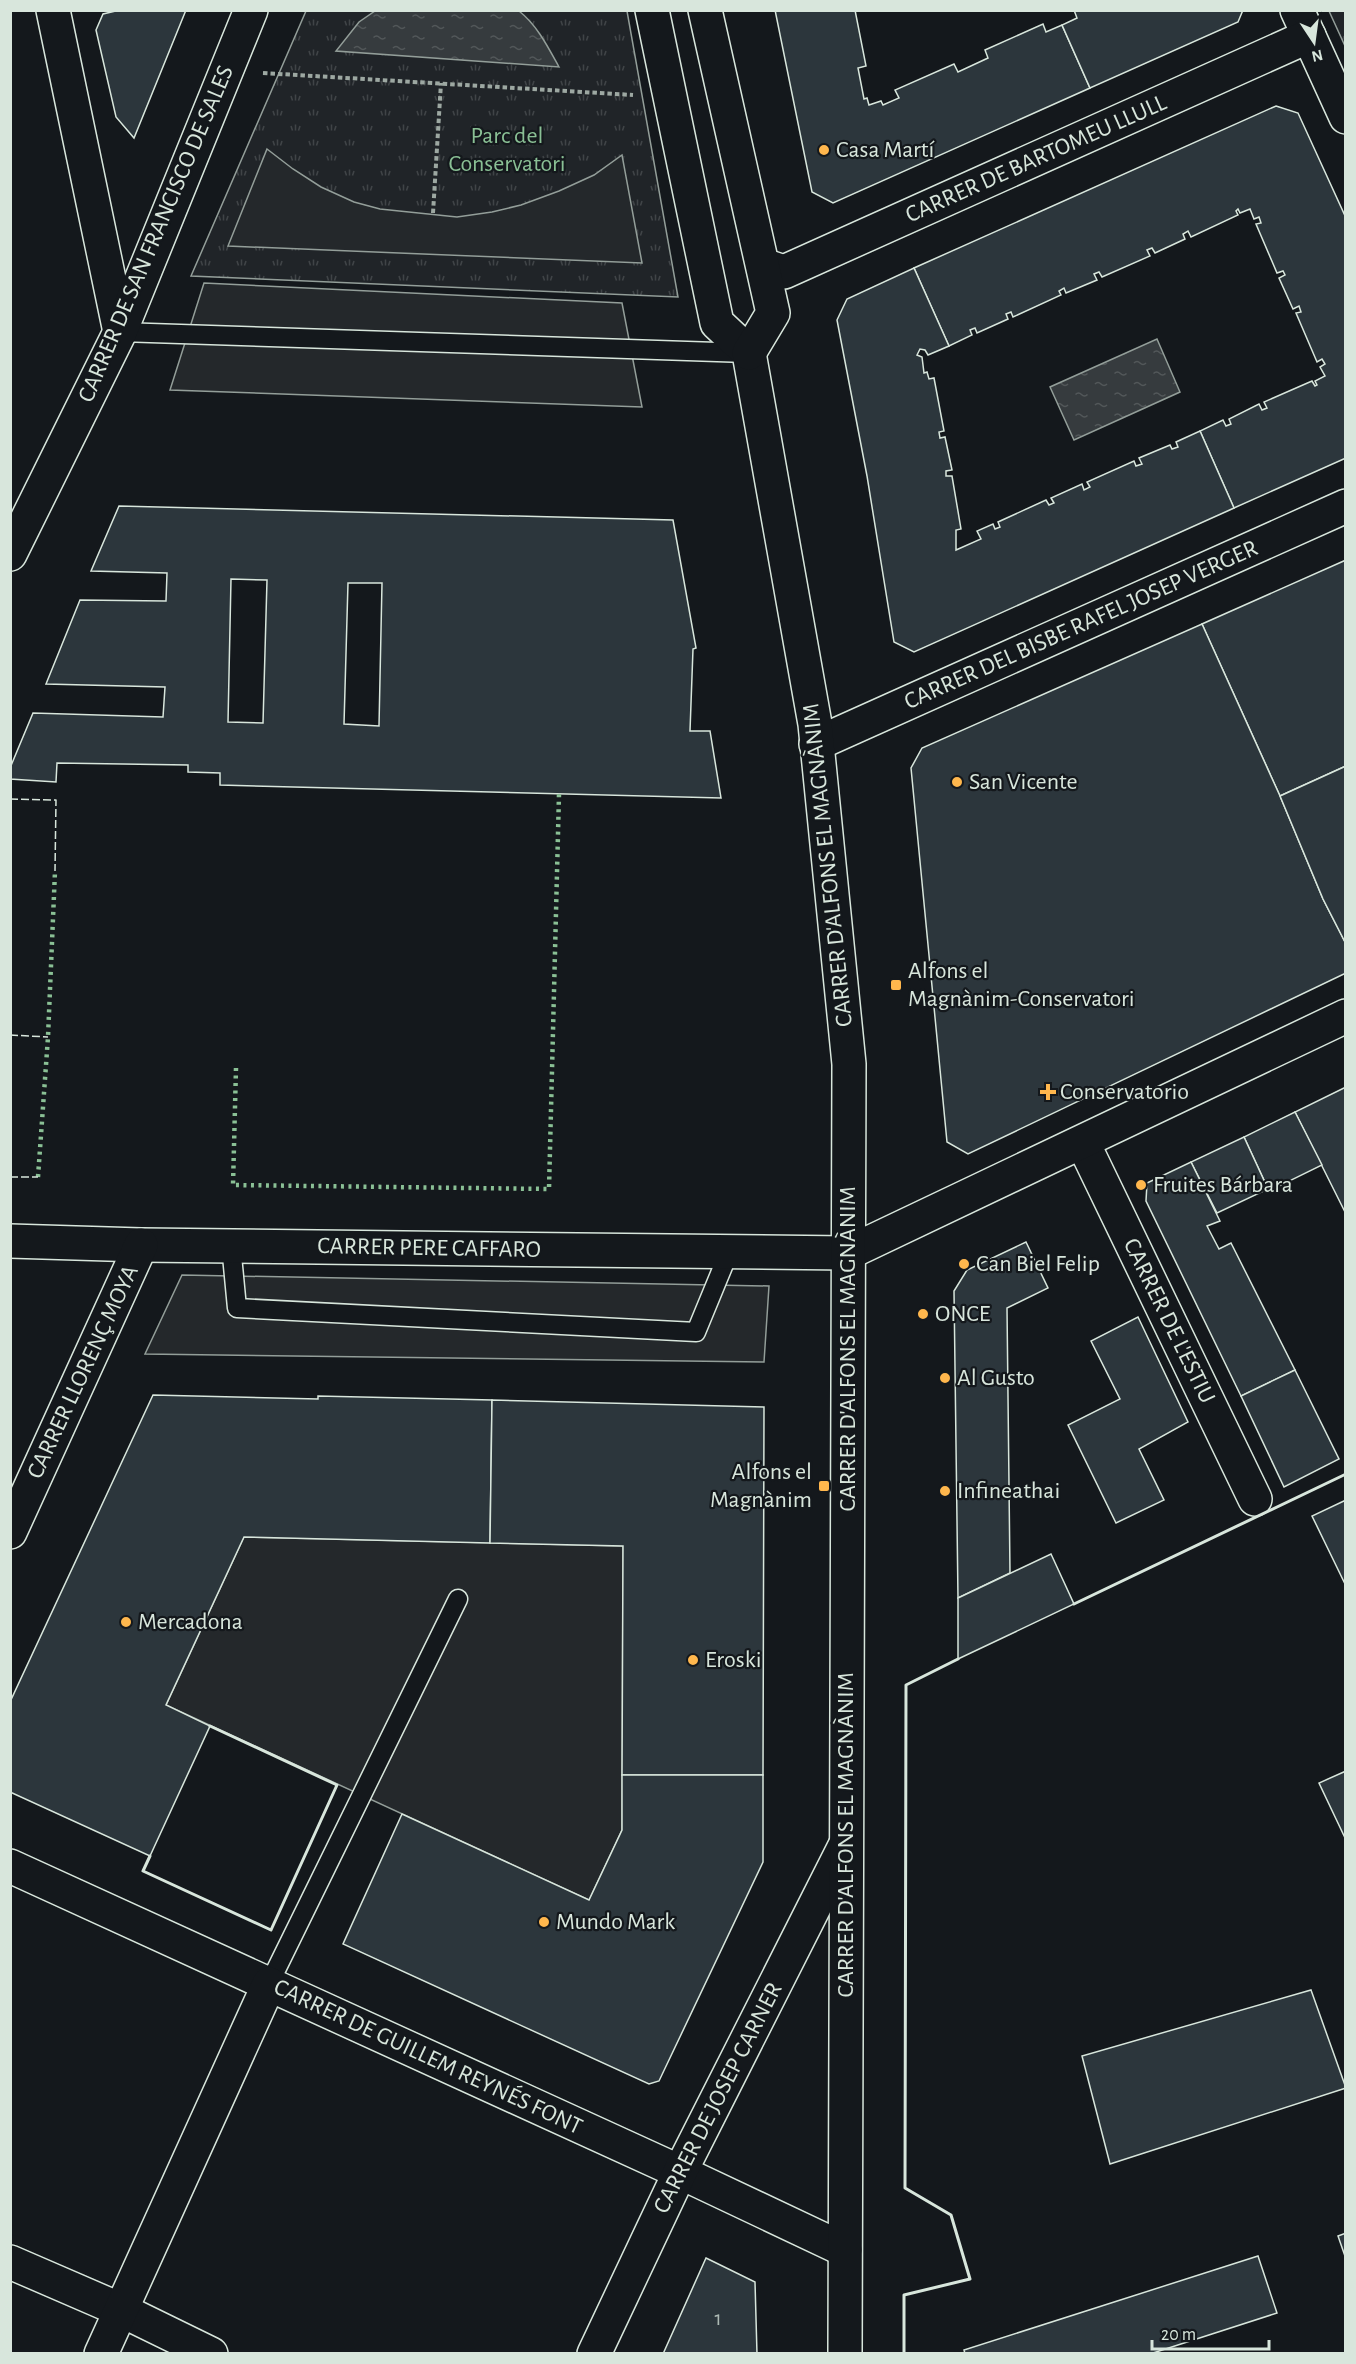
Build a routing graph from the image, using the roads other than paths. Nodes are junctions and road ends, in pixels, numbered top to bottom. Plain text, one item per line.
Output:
1 (53, 10) edge
2 (251, 10) edge
3 (652, 10) edge
4 (705, 10) edge
5 (1303, 23) edge
6 (1346, 117) edge
7 (762, 265) junction
8 (120, 332) junction
9 (749, 353) junction
10 (1346, 506) edge
11 (10, 554) edge
12 (816, 744) junction
13 (1346, 1016) edge
14 (1083, 1143) junction
15 (10, 1240) edge
16 (141, 1245) junction
17 (231, 1245) junction
18 (729, 1252) junction
19 (848, 1253) junction
20 (1255, 1499) dead end
21 (10, 1532) edge
22 (458, 1599) dead end
23 (846, 1844) junction
24 (10, 1866) edge
25 (269, 1984) junction
26 (680, 2172) junction
27 (845, 2250) junction
28 (10, 2262) edge
29 (121, 2310) junction
30 (101, 2354) edge
31 (211, 2354) edge
32 (594, 2354) edge
33 (845, 2354) edge

1 - 8 street
2 - 8 street, CARRER DE SAN FRANCISCO DE SALES
3 - 9 street
4 - 7 street
5 - 6 street
5 - 7 street, CARRER DE BARTOMEU LLULL
7 - 9 street
8 - 9 lane
8 - 11 street, CARRER DE SAN FRANCISCO DE SALES
9 - 12 street, CARRER D'ALFONS EL MAGNÀNIM
10 - 12 street, CARRER DEL BISBE RAFEL JOSEP VERGER
12 - 19 street, CARRER D'ALFONS EL MAGNÀNIM
13 - 14 street
14 - 19 street
14 - 20 street, CARRER DE L'ESTIU
15 - 16 street, CARRER PERE CAFFARO
16 - 17 street, CARRER PERE CAFFARO
16 - 21 street, CARRER LLORENÇ MOYA
17 - 18 street, CARRER PERE CAFFARO
17 - 18 lane
18 - 19 street, CARRER PERE CAFFARO
19 - 23 street, CARRER D'ALFONS EL MAGNÀNIM
22 - 25 lane
23 - 26 street, CARRER DE JOSEP CARNER
23 - 27 street, CARRER D'ALFONS EL MAGNÀNIM
24 - 25 street, CARRER DE GUILLEM REYNÉS FONT
25 - 26 street, CARRER DE GUILLEM REYNÉS FONT
25 - 29 street
26 - 27 street, CARRER DE GUILLEM REYNÉS FONT
26 - 32 street, CARRER DE JOSEP CARNER
27 - 33 street, CARRER D'ALFONS EL MAGNÀNIM
28 - 29 street
29 - 30 street
29 - 31 street

